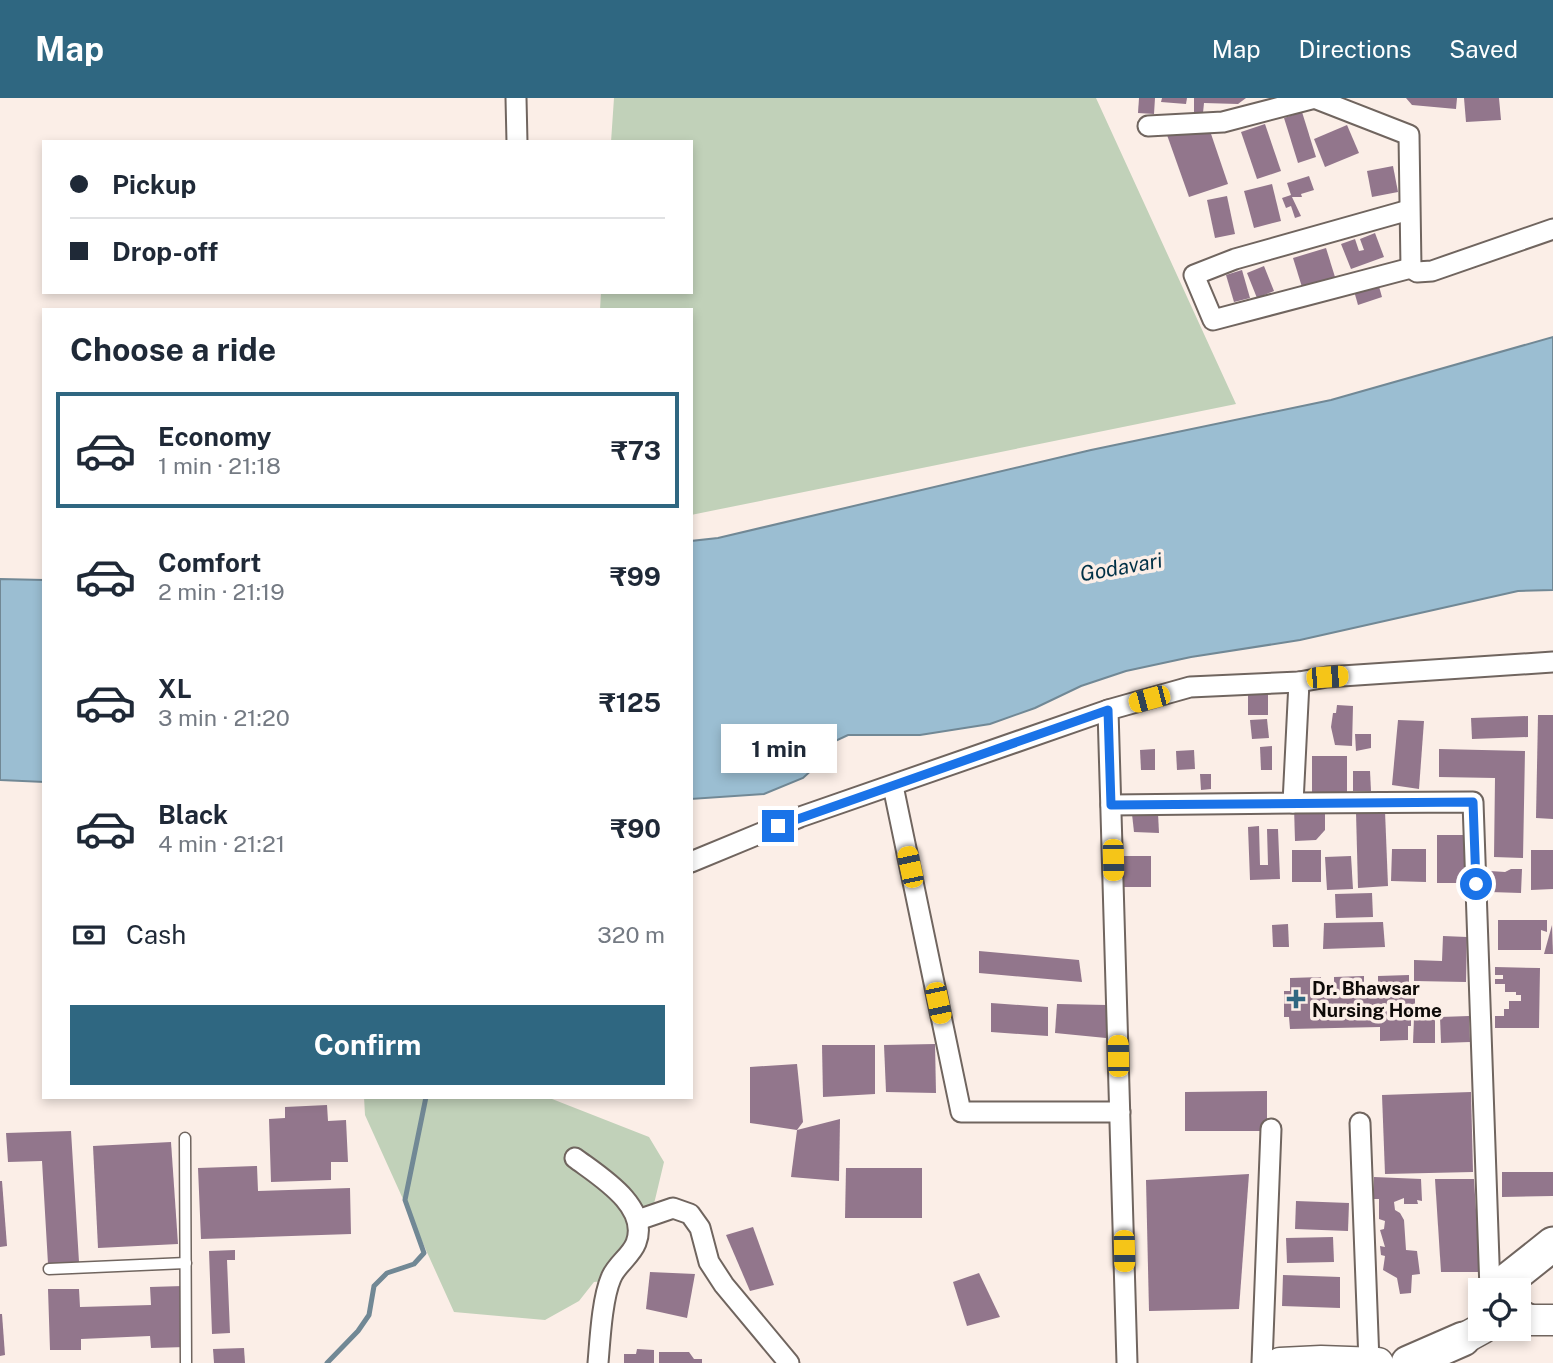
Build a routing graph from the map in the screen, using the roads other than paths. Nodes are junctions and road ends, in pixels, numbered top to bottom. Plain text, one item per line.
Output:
1 (516, 98) edge
2 (1315, 98) edge
3 (1148, 126) dead end
4 (517, 140) edge
5 (1409, 210) junction
6 (1553, 229) edge
7 (1411, 268) junction
8 (1553, 662) edge
9 (1299, 682) junction
10 (1108, 710) junction
11 (893, 786) junction
12 (1293, 803) junction
13 (1111, 805) junction
14 (693, 861) edge
15 (1120, 1111) junction
16 (1360, 1124) dead end
17 (1271, 1129) dead end
18 (185, 1138) dead end
19 (575, 1158) dead end
20 (638, 1220) junction
21 (1553, 1244) edge
22 (186, 1263) junction
23 (49, 1269) dead end
24 (1501, 1278) edge
25 (1513, 1278) edge
26 (1468, 1337) edge
27 (1369, 1362) edge
28 (186, 1363) edge
29 (598, 1363) edge
30 (789, 1363) edge
31 (1127, 1363) edge
32 (1262, 1363) edge
33 (1280, 1363) edge
34 (1378, 1363) edge
35 (1408, 1363) edge

1 - 4 street
2 - 3 street
2 - 5 street
5 - 7 street
5 - 7 street
6 - 7 street
8 - 9 street
9 - 10 street
9 - 12 street
10 - 11 street
10 - 13 street
11 - 14 street
11 - 15 street
12 - 13 street
12 - 24 street
13 - 15 street
15 - 31 street
16 - 27 street
17 - 32 street
18 - 22 lane
19 - 20 street
20 - 29 street
20 - 30 street
21 - 25 highway
22 - 23 lane
22 - 28 lane
26 - 35 highway
27 - 33 main road
27 - 34 main road

